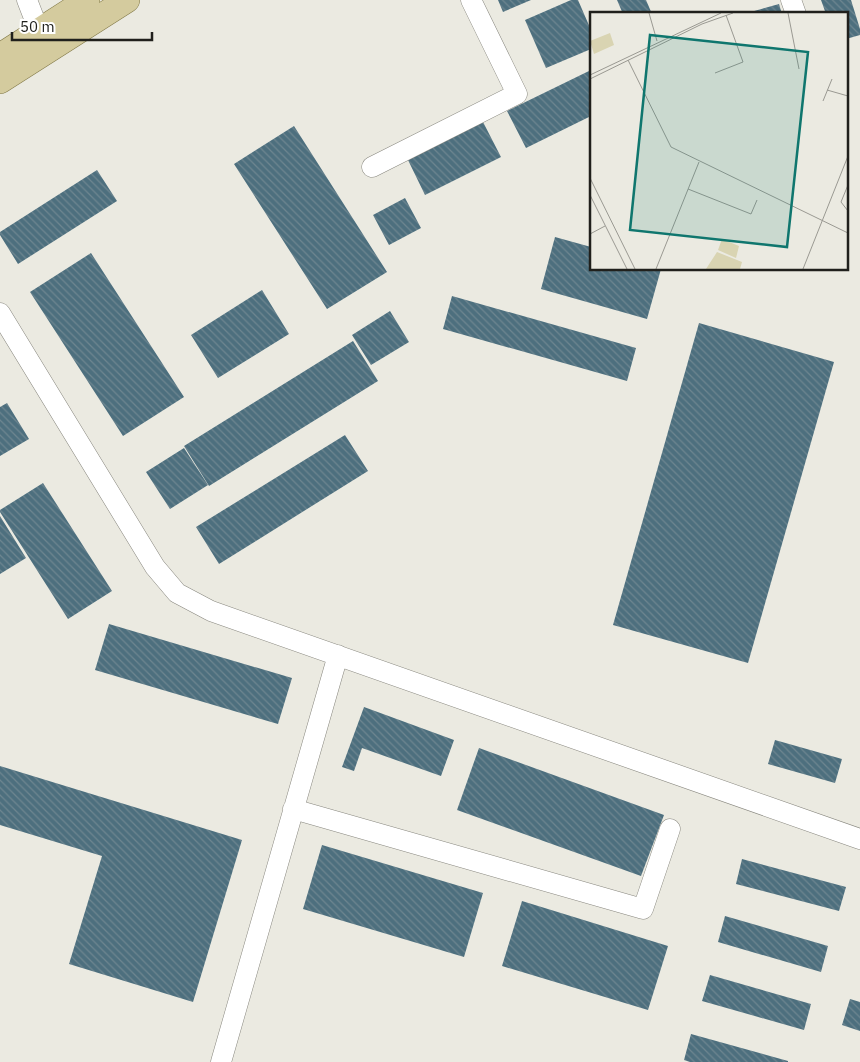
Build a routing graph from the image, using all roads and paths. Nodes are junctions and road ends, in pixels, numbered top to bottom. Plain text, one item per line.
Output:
1 (27, 0) edge
2 (87, 0) edge
3 (127, 0) edge
4 (471, 0) edge
5 (39, 30) junction
6 (0, 56) edge
7 (0, 81) edge
8 (372, 167) dead end
9 (0, 314) edge
10 (338, 655) junction
11 (293, 809) junction
12 (670, 829) dead end
13 (860, 839) edge
14 (221, 1062) edge

1 - 5 street
2 - 5 main road
3 - 7 main road
4 - 8 street
5 - 6 main road
9 - 10 street
10 - 11 street
10 - 13 street
11 - 12 street
11 - 14 street

